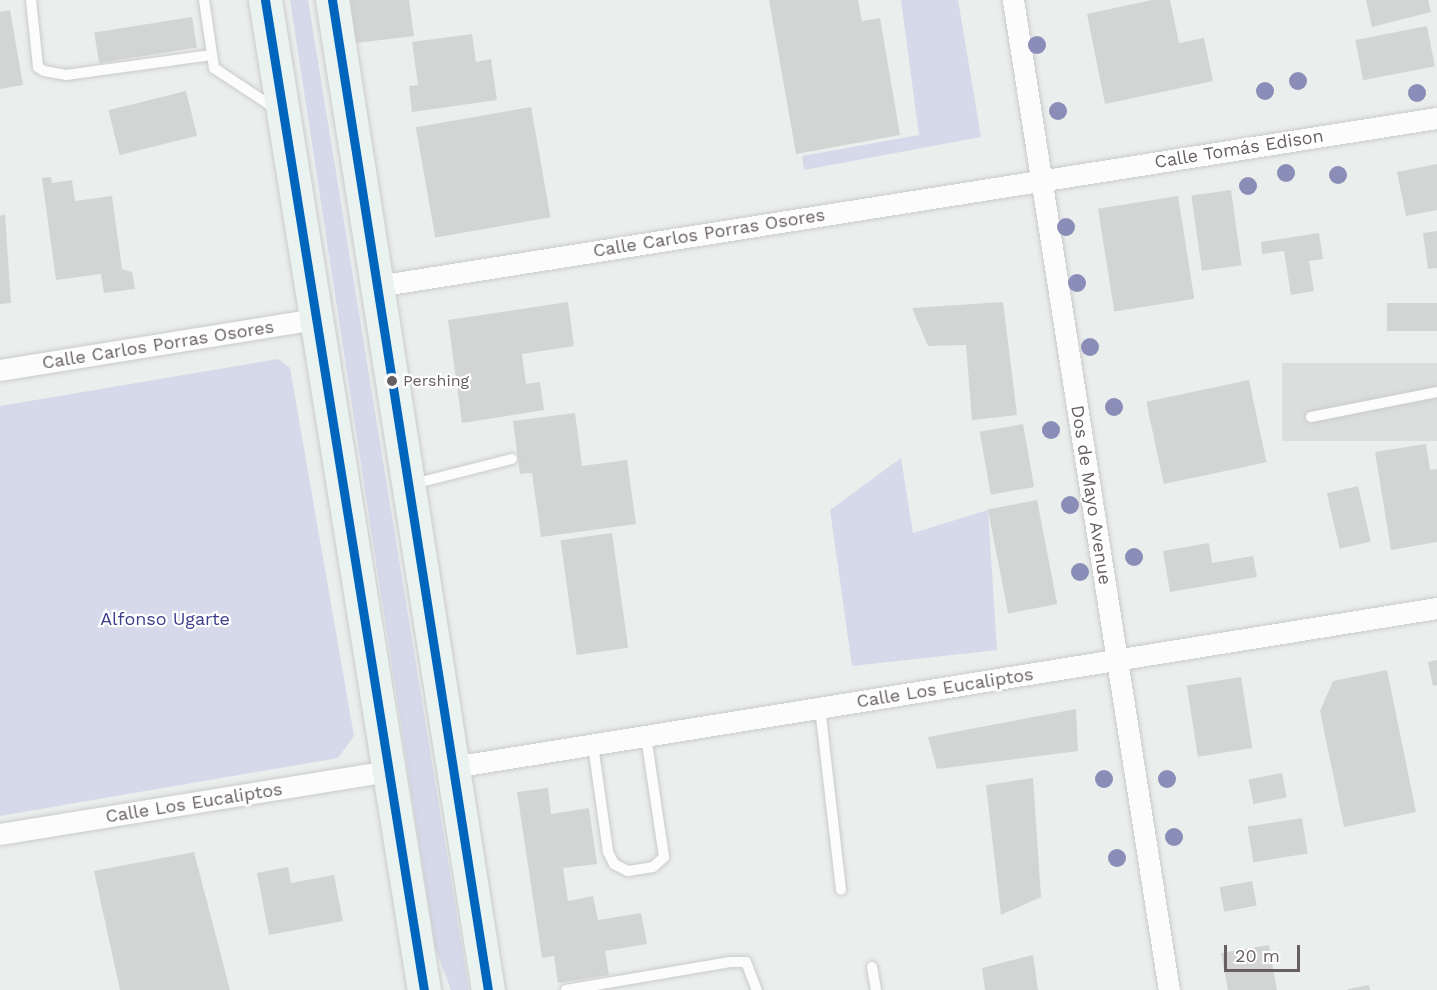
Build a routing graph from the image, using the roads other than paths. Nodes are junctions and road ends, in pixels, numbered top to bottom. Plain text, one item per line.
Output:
1 (31, 0) edge
2 (204, 0) edge
3 (265, 0) edge
4 (332, 0) edge
5 (1013, 0) edge
6 (212, 56) junction
7 (283, 114) junction
8 (1437, 118) edge
9 (1041, 180) junction
10 (377, 286) junction
11 (315, 319) junction
12 (0, 370) edge
13 (1437, 392) edge
14 (1311, 417) dead end
15 (512, 459) dead end
16 (407, 486) junction
17 (1437, 608) edge
18 (1117, 660) junction
19 (819, 708) junction
20 (646, 736) junction
21 (593, 745) junction
22 (453, 767) junction
23 (388, 771) junction
24 (0, 834) edge
25 (841, 890) dead end
26 (872, 967) dead end
27 (424, 990) edge
28 (488, 990) edge
29 (566, 990) edge
30 (756, 990) edge
31 (876, 990) edge
32 (1169, 990) edge

1 - 6 lane
2 - 6 lane
3 - 7 main road
4 - 10 main road
5 - 9 street, Dos de Mayo Avenue
6 - 7 lane
7 - 11 main road
8 - 9 street, Calle Tomás Edison
9 - 10 street, Calle Carlos Porras Osores
9 - 18 street, Dos de Mayo Avenue
10 - 16 main road
11 - 12 street, Calle Carlos Porras Osores
11 - 23 main road
13 - 14 lane
15 - 16 lane
16 - 22 main road
17 - 18 street, Calle Los Eucaliptos
18 - 19 street, Calle Los Eucaliptos
18 - 32 street, Dos de Mayo Avenue
19 - 20 street, Calle Los Eucaliptos
19 - 25 lane
20 - 21 street, Calle Los Eucaliptos
20 - 21 lane
21 - 22 street, Calle Los Eucaliptos
22 - 28 main road
23 - 24 street, Calle Los Eucaliptos
23 - 27 main road
26 - 31 lane
29 - 30 lane

